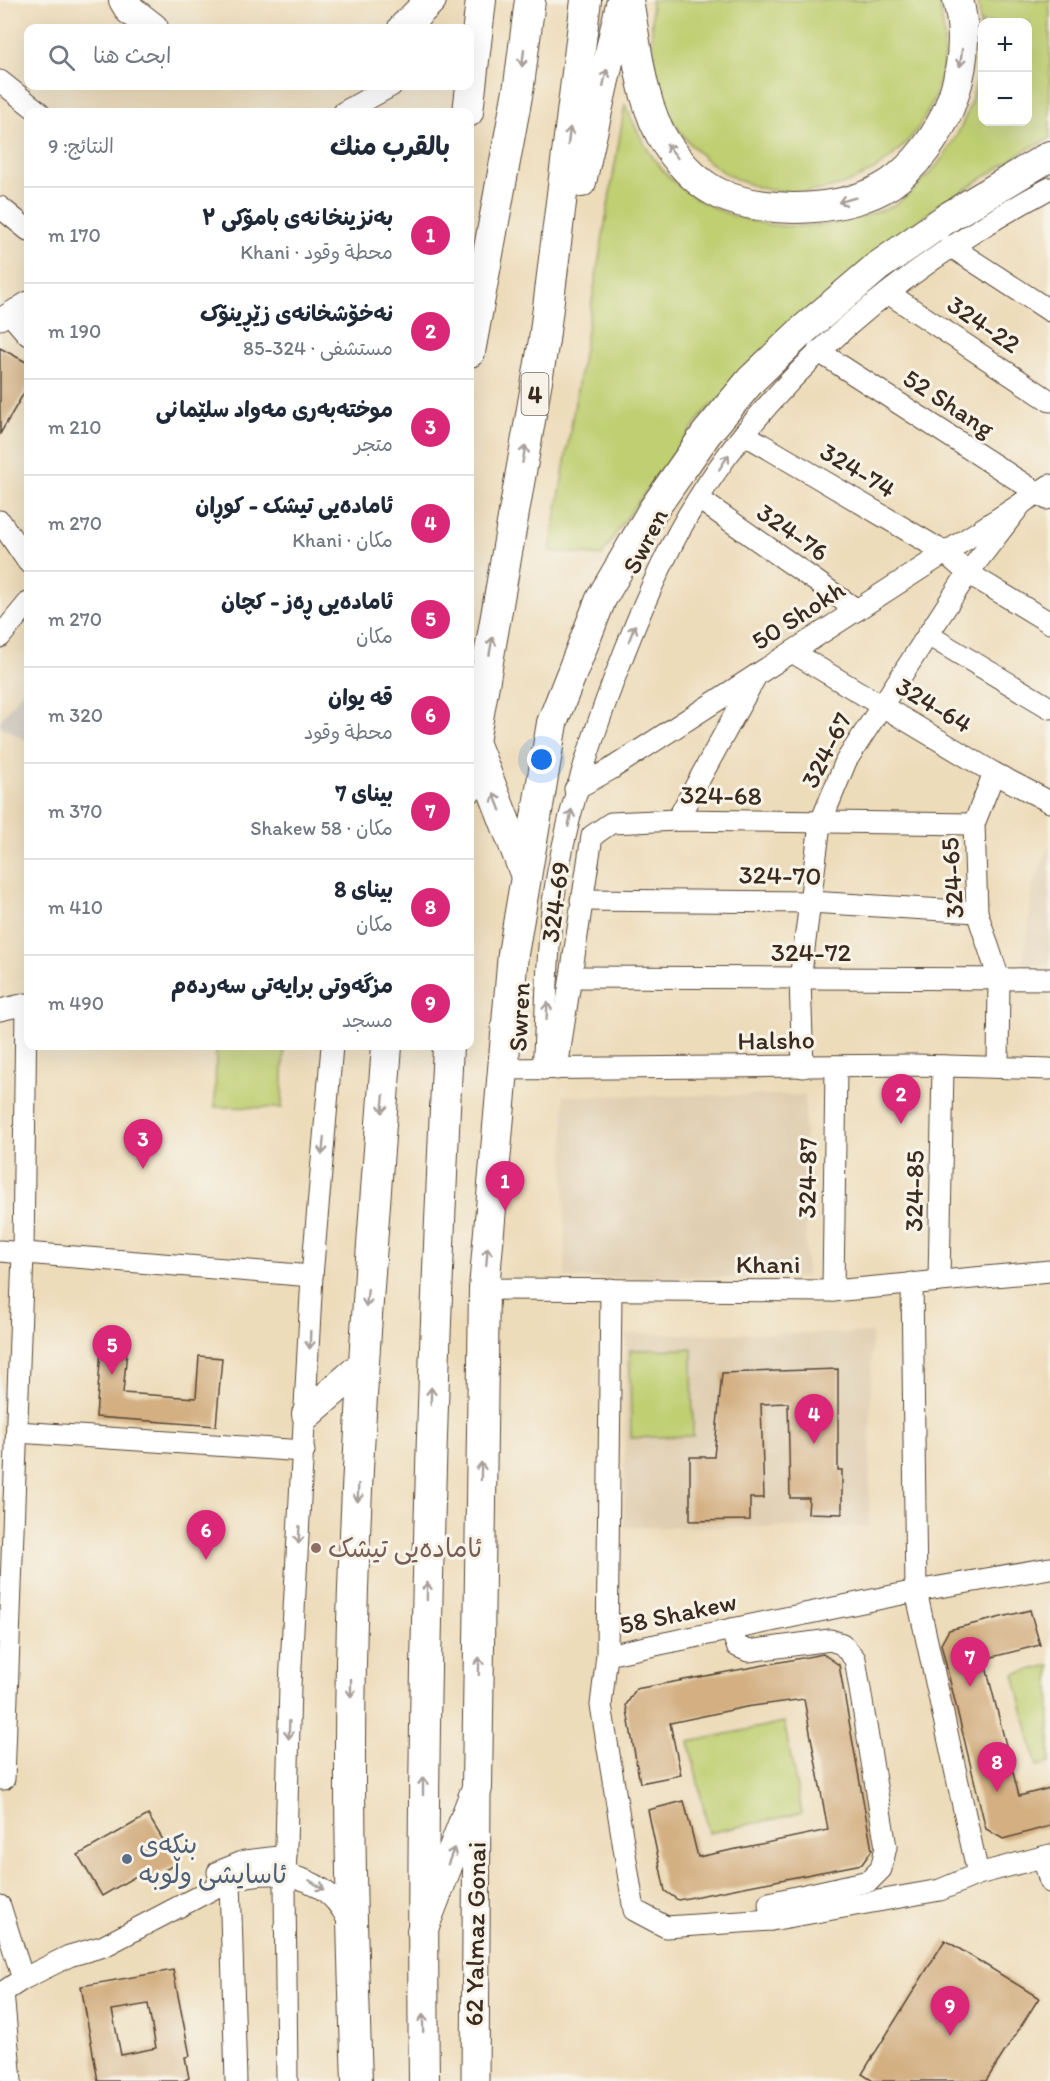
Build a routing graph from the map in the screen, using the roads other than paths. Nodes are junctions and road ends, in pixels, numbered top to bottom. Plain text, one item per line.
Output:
1 (123, 0) edge
2 (430, 0) edge
3 (481, 0) edge
4 (530, 0) edge
5 (586, 0) edge
6 (622, 0) edge
7 (628, 0) edge
8 (958, 0) edge
9 (148, 24) edge
10 (407, 24) edge
11 (474, 34) edge
12 (0, 81) edge
13 (384, 90) edge
14 (470, 90) edge
15 (34, 108) edge
16 (351, 108) edge
17 (468, 108) edge
18 (1050, 156) edge
19 (1050, 188) edge
20 (0, 207) edge
21 (24, 227) edge
22 (950, 246) junction
23 (888, 293) junction
24 (24, 304) edge
25 (1050, 311) edge
26 (5, 316) edge
27 (474, 330) edge
28 (24, 332) edge
29 (544, 340) junction
30 (818, 351) junction
31 (1050, 401) edge
32 (744, 434) junction
33 (1040, 495) edge
34 (699, 499) junction
35 (0, 521) edge
36 (944, 552) junction
37 (24, 556) edge
38 (968, 573) junction
39 (24, 608) edge
40 (857, 610) junction
41 (1050, 623) edge
42 (928, 635) junction
43 (0, 637) edge
44 (792, 652) junction
45 (758, 674) junction
46 (882, 705) junction
47 (1050, 708) edge
48 (474, 742) joint
49 (994, 773) junction
50 (575, 789) junction
51 (1050, 801) edge
52 (677, 820) junction
53 (611, 823) joint
54 (820, 824) junction
55 (974, 824) junction
56 (526, 876) junction
57 (581, 900) junction
58 (810, 902) junction
59 (977, 912) junction
60 (572, 977) junction
61 (999, 979) junction
62 (1050, 979) edge
63 (800, 980) junction
64 (24, 1004) edge
65 (0, 1010) edge
66 (25, 1050) edge
67 (332, 1050) edge
68 (387, 1050) edge
69 (448, 1050) edge
70 (803, 1066) junction
71 (836, 1066) junction
72 (943, 1066) junction
73 (998, 1067) junction
74 (550, 1069) junction
75 (1050, 1069) edge
76 (502, 1070) junction
77 (0, 1251) edge
78 (23, 1254) junction
79 (1050, 1271) edge
80 (312, 1276) junction
81 (939, 1281) junction
82 (912, 1283) junction
83 (610, 1289) junction
84 (484, 1290) junction
85 (832, 1291) junction
86 (9, 1337) edge
87 (363, 1365) junction
88 (307, 1414) junction
89 (16, 1432) junction
90 (304, 1451) junction
91 (7, 1485) edge
92 (1050, 1568) edge
93 (916, 1591) junction
94 (731, 1629) junction
95 (5, 1637) edge
96 (607, 1655) junction
97 (0, 1779) edge
98 (477, 1788) junction
99 (1047, 1856) edge
100 (285, 1865) junction
101 (978, 1874) junction
102 (230, 1881) junction
103 (1050, 1882) edge
104 (0, 1906) edge
105 (771, 1920) junction
106 (351, 1929) junction
107 (422, 1931) junction
108 (69, 1956) junction
109 (23, 1979) junction
110 (1, 1993) edge
111 (11, 2081) edge
112 (236, 2081) edge
113 (287, 2081) edge
114 (357, 2081) edge
115 (424, 2081) edge
116 (475, 2081) edge

1 - 9 highway
2 - 10 highway
3 - 11 highway
4 -> 27 highway
29 -> 5 highway, 4
29 -> 6 highway
8 -> 7 highway
12 - 15 street
13 - 16 street
14 - 17 highway
18 - 56 highway
19 - 22 street, Swren
20 - 21 street
22 - 23 street, Swren
22 - 25 street
23 - 30 street, Swren
23 - 31 street, 324-22
24 - 26 street
26 - 28 street
48 -> 29 highway, 4
30 - 32 street, Swren
30 - 33 street, 52 Shang
34 -> 32 street, Swren
32 - 36 street, 324-74
33 - 36 street, 50 Shokh
33 - 38 street, 324-67
34 - 40 street, 324-76
50 -> 34 street, Swren
35 - 37 street
36 - 38 street, 324-74
36 - 40 street, 50 Shokh
38 - 41 street, 324-74
38 - 42 street, 324-67
39 - 43 street
40 - 44 street, 50 Shokh
42 - 46 street, 324-67
42 - 47 street
44 - 45 street, 50 Shokh
44 - 46 street, 324-64
45 - 50 street, 50 Shokh
45 - 52 street
46 - 49 street, 324-64
46 - 54 street, 324-67
56 -> 48 highway
49 - 51 street, 324-64
49 - 55 street, 324-65
74 -> 50 street, Swren
52 - 53 street, 324-68
52 - 54 street, 324-68
53 - 57 street, 324-69
54 - 55 street, 324-68
54 - 58 street, 324-67
55 - 59 street, 324-65
56 - 76 highway
57 - 58 street, 324-70
57 - 60 street, 324-69
58 - 59 street, 324-70
58 - 63 street, 324-67
59 - 61 street, 324-65
60 - 63 street, 324-72
60 - 74 street, 324-69
61 - 62 street, 324-72
61 - 63 street, 324-72
61 - 73 street, 324-65
63 - 70 street, 324-67
64 - 65 street
66 - 78 street
67 -> 80 street
68 -> 87 highway
107 -> 69 highway
70 - 71 street, Halsho
70 - 74 street, Halsho
71 - 72 street, Halsho
71 - 85 street, 324-87
72 - 73 street, Halsho
72 - 81 street, 324-85
73 - 75 street, Halsho
74 - 76 street, Halsho
84 -> 76 highway
77 - 78 street
78 - 80 street
78 - 86 street
79 - 81 street, Khani
80 -> 88 street
81 - 82 street, Khani
82 - 85 street, Khani
82 - 93 street
83 - 84 street, Khani
83 - 85 street, Khani
83 - 96 street, 58 Shakew
98 -> 84 highway
86 - 89 street
87 - 88 highway
87 -> 106 highway
88 - 90 street
89 - 90 street
89 - 91 street
90 -> 100 street
91 - 95 street
92 - 93 street, 58 Shakew
93 - 94 street, 58 Shakew
93 - 101 street
94 - 96 street, 58 Shakew
94 - 105 street
95 - 97 street
96 - 105 street
107 -> 98 highway
98 - 116 main road, 62 Yalmaz Gonai
99 - 101 street
99 - 103 street
100 - 102 street
100 -> 106 street
100 - 108 street
100 - 113 street
101 - 105 street
102 - 108 street
102 - 112 street
104 - 109 street
106 - 114 highway
115 -> 107 highway
108 - 109 street
109 - 110 street
110 - 111 street

